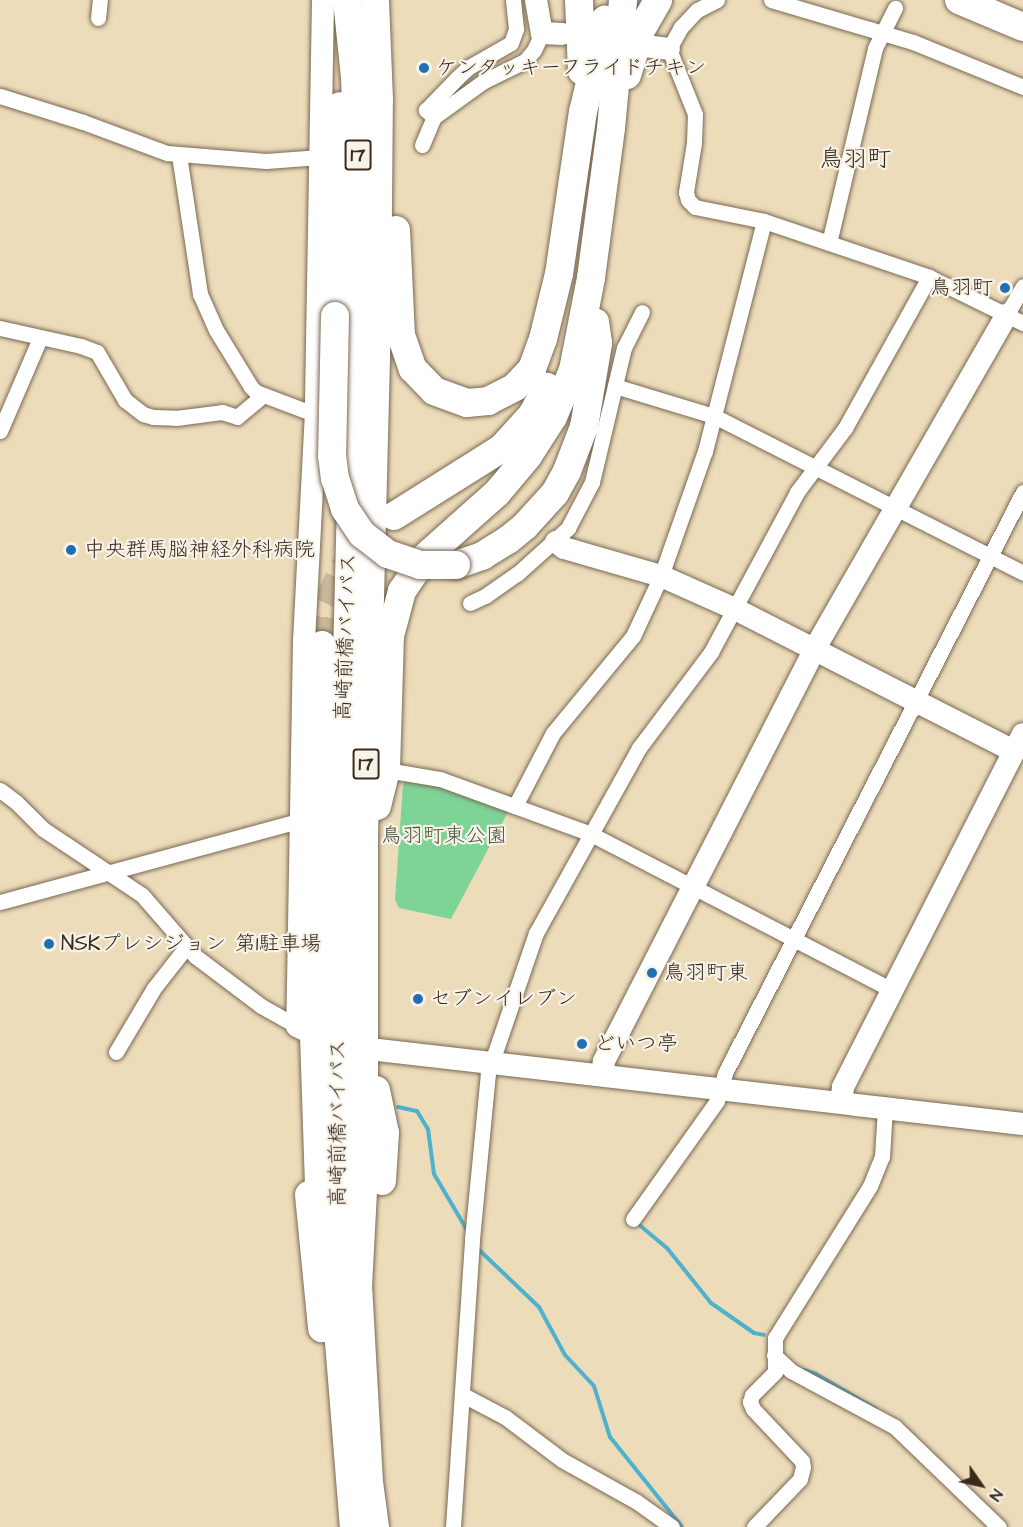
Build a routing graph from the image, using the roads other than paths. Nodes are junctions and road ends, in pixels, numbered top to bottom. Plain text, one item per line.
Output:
1 (99, 0) edge
2 (375, 0) edge
3 (513, 0) edge
4 (536, 0) edge
5 (579, 0) edge
6 (608, 0) edge
7 (623, 0) edge
8 (658, 0) edge
9 (717, 0) edge
10 (771, 0) edge
11 (959, 0) edge
12 (1006, 0) edge
13 (339, 3) edge
14 (895, 8) dead end
15 (1023, 8) edge
16 (98, 18) dead end
17 (1023, 27) edge
18 (882, 32) junction
19 (552, 34) joint
20 (645, 46) dead end
21 (669, 49) junction
22 (1023, 87) edge
23 (0, 96) edge
24 (379, 100) junction
25 (583, 112) junction
26 (435, 117) junction
27 (611, 128) junction
28 (422, 145) dead end
29 (179, 155) junction
30 (320, 157) junction
31 (764, 221) junction
32 (829, 243) junction
33 (559, 274) junction
34 (929, 277) junction
35 (591, 278) junction
36 (1023, 286) edge
37 (642, 312) dead end
38 (1015, 319) edge
39 (0, 328) edge
40 (40, 338) junction
41 (615, 386) junction
42 (262, 395) junction
43 (316, 412) junction
44 (714, 416) junction
45 (0, 431) edge
46 (814, 466) junction
47 (1023, 492) edge
48 (895, 508) junction
49 (394, 516) dead end
50 (556, 542) junction
51 (990, 556) junction
52 (1023, 573) edge
53 (661, 576) junction
54 (470, 603) dead end
55 (735, 609) junction
56 (322, 645) tunnel mouth
57 (814, 650) junction
58 (916, 700) junction
59 (1019, 743) edge
60 (398, 772) dead end
61 (0, 790) edge
62 (515, 806) junction
63 (299, 821) junction
64 (591, 834) junction
65 (364, 836) junction
66 (105, 872) junction
67 (693, 887) junction
68 (0, 902) edge
69 (794, 939) junction
70 (186, 947) junction
71 (892, 990) junction
72 (316, 1035) junction
73 (116, 1052) dead end
74 (365, 1061) junction
75 (491, 1062) junction
76 (602, 1074) junction
77 (721, 1088) junction
78 (841, 1102) junction
79 (885, 1108) junction
80 (1023, 1124) edge
81 (633, 1219) dead end
82 (774, 1355) junction
83 (463, 1395) junction
84 (345, 1439) junction
85 (354, 1527) edge
86 (375, 1527) edge
87 (453, 1527) edge
88 (672, 1527) edge
89 (754, 1527) edge
90 (999, 1527) edge

1 - 16 street
2 - 24 highway, 高崎前橋バイパス / 17
3 - 26 street
4 - 19 street
5 - 25 highway
6 - 25 highway
7 - 27 highway
8 - 27 highway
9 - 21 street
10 - 18 street
11 - 17 highway
12 - 15 highway
13 - 30 street
13 - 35 highway, bridge
13 - 72 highway, 高崎前橋バイパス / 17
14 - 18 street
18 - 22 street
18 - 32 street
19 - 26 street
20 - 21 street
21 - 31 street
23 - 29 street
24 - 33 highway
24 - 65 highway, 高崎前橋バイパス / 17
25 - 33 highway
26 - 28 street
27 - 35 highway
29 - 30 street
29 - 42 street
30 - 43 street
31 - 32 street
31 - 44 street
32 - 34 street
33 - 49 highway
34 - 38 street
34 - 46 street
35 - 65 highway
36 - 38 street
37 - 41 street
38 - 48 street
39 - 40 street
40 - 42 street
40 - 45 street
41 - 44 street
41 - 50 street
42 - 43 street
43 - 63 street
44 - 46 street
44 - 53 street
46 - 48 street
46 - 55 street
47 - 51 street
48 - 51 street
48 - 57 street
50 - 53 street
50 - 54 street
51 - 52 street
51 - 58 street
53 - 55 street
53 - 62 street
55 - 57 street
55 - 64 street
56 - 72 highway
57 - 58 street
57 - 67 street
58 - 59 street
58 - 69 street
59 - 71 street
60 - 62 street
61 - 66 street
62 - 64 street
63 - 66 street
63 - 72 street
64 - 67 street
64 - 75 street
65 - 74 highway, 高崎前橋バイパス / 17
66 - 68 street
66 - 70 street
67 - 69 street
67 - 76 street
69 - 71 street
69 - 77 street
70 - 72 street
70 - 73 street
71 - 78 street
72 - 74 street
72 - 84 highway
72 - 84 highway
74 - 75 street
74 - 86 highway, 高崎前橋バイパス / 17
75 - 76 street
75 - 83 street
76 - 77 street
77 - 78 street
77 - 81 street
78 - 79 street
79 - 80 street
79 - 82 street
82 - 89 street
82 - 90 street
83 - 87 street
83 - 88 street
84 - 85 highway

